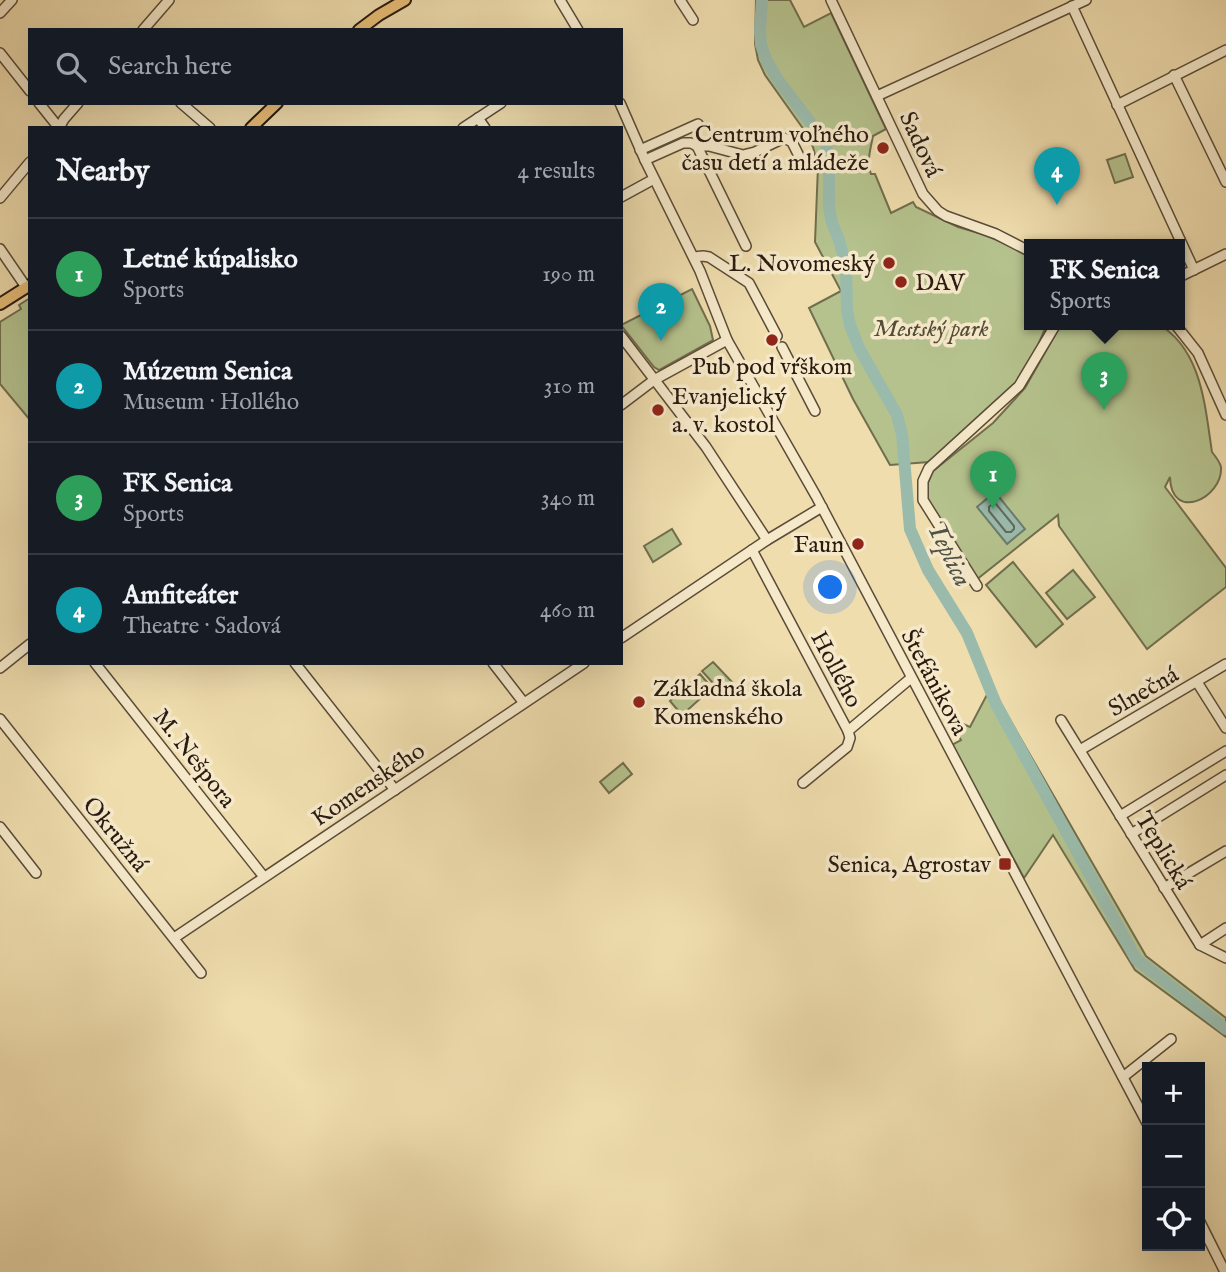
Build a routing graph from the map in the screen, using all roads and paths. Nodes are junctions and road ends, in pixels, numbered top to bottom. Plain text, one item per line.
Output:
1 (12, 0) edge
2 (169, 0) edge
3 (405, 0) edge
4 (560, 0) edge
5 (680, 0) edge
6 (831, 0) edge
7 (1086, 0) edge
8 (1072, 6) junction
9 (0, 13) edge
10 (693, 19) dead end
11 (145, 28) edge
12 (362, 28) edge
13 (577, 28) edge
14 (1226, 50) edge
15 (0, 53) edge
16 (1174, 75) junction
17 (28, 88) edge
18 (877, 96) junction
19 (41, 105) edge
20 (76, 105) edge
21 (183, 105) edge
22 (275, 105) edge
23 (498, 105) edge
24 (621, 105) edge
25 (1117, 105) junction
26 (478, 118) junction
27 (698, 124) dead end
28 (57, 126) edge
29 (60, 126) edge
30 (208, 126) edge
31 (253, 126) edge
32 (466, 126) edge
33 (484, 126) edge
34 (697, 146) junction
35 (640, 150) junction
36 (645, 160) junction
37 (28, 164) edge
38 (804, 166) dead end
39 (654, 179) junction
40 (1226, 182) edge
41 (623, 196) edge
42 (0, 198) edge
43 (1180, 239) edge
44 (746, 246) dead end
45 (1024, 248) edge
46 (0, 249) edge
47 (1185, 251) edge
48 (1226, 254) edge
49 (694, 257) junction
50 (1194, 270) junction
51 (1185, 274) edge
52 (28, 286) edge
53 (0, 304) edge
54 (1052, 330) edge
55 (1180, 330) edge
56 (777, 336) dead end
57 (623, 339) edge
58 (727, 340) junction
59 (782, 347) dead end
60 (654, 380) junction
61 (623, 403) edge
62 (815, 411) dead end
63 (1226, 415) edge
64 (821, 507) junction
65 (767, 540) junction
66 (752, 550) junction
67 (977, 586) dead end
68 (623, 634) edge
69 (28, 646) edge
70 (1226, 664) edge
71 (97, 665) edge
72 (297, 665) edge
73 (495, 665) edge
74 (581, 665) edge
75 (0, 668) edge
76 (911, 678) junction
77 (1197, 682) junction
78 (524, 703) junction
79 (0, 719) edge
80 (1061, 720) dead end
81 (1226, 728) edge
82 (848, 731) junction
83 (1080, 750) junction
84 (1226, 751) edge
85 (1226, 775) edge
86 (803, 783) dead end
87 (395, 790) junction
88 (1120, 816) junction
89 (0, 827) edge
90 (1131, 834) junction
91 (1226, 851) edge
92 (36, 873) dead end
93 (264, 877) junction
94 (1164, 888) junction
95 (1226, 928) edge
96 (174, 938) junction
97 (1200, 945) junction
98 (1226, 958) edge
99 (201, 973) dead end
100 (1171, 1039) dead end
101 (1123, 1077) junction
102 (1142, 1113) edge
103 (1205, 1232) edge
104 (1226, 1272) edge

1 - 9 street
2 - 11 street
3 - 12 main road
4 - 13 street
5 - 10 street
6 - 18 street, Sadová
7 - 8 street
8 - 18 street
8 - 25 street
14 - 16 street
15 - 17 street
16 - 25 street
16 - 40 street
18 - 45 street, Sadová
19 - 28 street
20 - 29 street
21 - 30 street
22 - 31 main road
23 - 26 street
24 - 35 street, Štefánikova
25 - 43 street
26 - 32 street
26 - 33 street
27 - 35 street
34 - 36 street
34 - 38 street
34 - 44 street
35 - 36 street, Štefánikova
36 - 39 street, Štefánikova
37 - 42 street
39 - 41 street
39 - 49 street, Štefánikova
46 - 52 street
47 - 50 street
48 - 50 street
49 - 56 street
49 - 58 street, Štefánikova
50 - 51 street
52 - 53 main road
54 - 67 street
55 - 63 street
57 - 60 street
58 - 60 street
58 - 64 street, Štefánikova
59 - 62 street
60 - 61 street
60 - 65 street
64 - 65 street
64 - 76 street, Štefánikova
65 - 66 street
66 - 68 street
66 - 82 street, Hollého
69 - 75 street
70 - 77 street, Slnečná
71 - 93 street, M. Nešpora
72 - 87 street
73 - 78 street
74 - 78 street, Komenského
76 - 82 street, Hollého
76 - 101 street, Štefánikova
77 - 81 street
77 - 83 street, Slnečná
78 - 87 street, Komenského
79 - 96 street, Okružná
80 - 83 street, Teplická
82 - 86 street, Hollého
83 - 88 street, Teplická
84 - 88 street
85 - 90 street
87 - 93 street, Komenského
88 - 90 street, Teplická
89 - 92 street
90 - 94 street, Teplická
91 - 94 street
93 - 96 street, Komenského
94 - 97 street, Teplická
95 - 97 street
96 - 99 street, Okružná
97 - 98 street
100 - 101 street
101 - 102 street, Štefánikova
103 - 104 street

